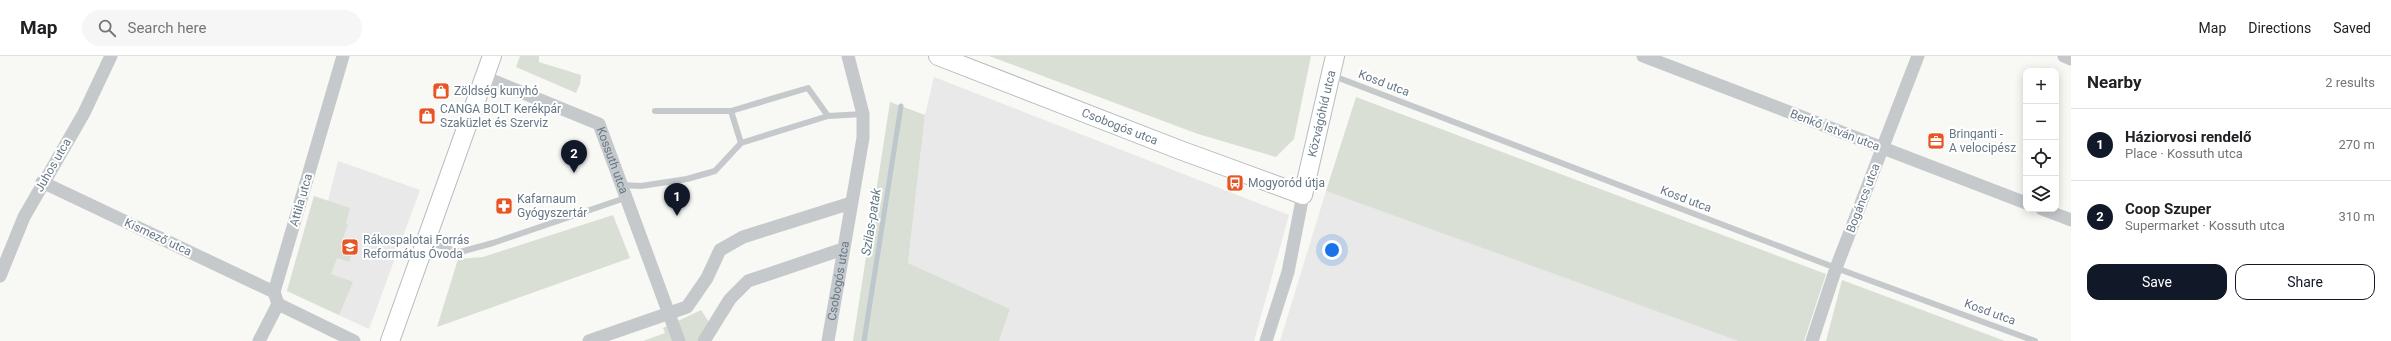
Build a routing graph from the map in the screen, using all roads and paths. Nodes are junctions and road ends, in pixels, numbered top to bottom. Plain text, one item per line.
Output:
1 (111, 56) edge
2 (343, 56) edge
3 (492, 56) edge
4 (848, 56) edge
5 (938, 56) edge
6 (1335, 56) edge
7 (1643, 56) edge
8 (1918, 56) edge
9 (2064, 56) edge
10 (2071, 59) edge
11 (1330, 75) junction
12 (484, 77) junction
13 (655, 111) dead end
14 (731, 111) junction
15 (863, 114) junction
16 (828, 116) junction
17 (741, 143) junction
18 (1882, 148) junction
19 (42, 182) junction
20 (620, 185) junction
21 (1303, 195) junction
22 (625, 198) junction
23 (2023, 202) edge
24 (852, 203) junction
25 (2050, 212) edge
26 (2071, 220) edge
27 (424, 241) junction
28 (843, 249) junction
29 (1836, 268) junction
30 (0, 276) edge
31 (276, 298) junction
32 (669, 313) junction
33 (259, 341) edge
34 (354, 341) edge
35 (390, 341) edge
36 (589, 341) edge
37 (679, 341) edge
38 (704, 341) edge
39 (828, 341) edge
40 (1266, 341) edge
41 (1812, 341) edge
42 (2035, 341) edge

1 - 19 street, Juhos utca
2 - 31 street, Attila utca
3 - 12 street
4 - 15 street, Csobogós utca
5 - 21 street, Csobogós utca
6 - 11 street, Közvágóhíd utca
7 - 18 street, Benkő István utca
8 - 18 street, Bogáncs utca
9 - 10 street
11 - 21 street, Közvágóhíd utca
11 - 29 lane, Kosd utca
12 - 20 street, Kossuth utca
12 - 27 street
13 - 14 lane
14 - 16 lane
14 - 17 lane
15 - 16 lane
15 - 24 street, Csobogós utca
16 - 17 lane
17 - 20 lane
18 - 23 street, Benkő István utca
18 - 29 street, Bogáncs utca
19 - 30 street, Juhos utca
19 - 31 street, Kismező utca
20 - 22 street, Kossuth utca
21 - 40 street
22 - 27 lane
22 - 32 street, Kossuth utca
24 - 28 street, Csobogós utca
24 - 32 street
25 - 26 street
27 - 35 street
28 - 38 street
28 - 39 street, Csobogós utca
29 - 41 street, Bogáncs utca
29 - 42 lane, Kosd utca
31 - 33 street, Attila utca
31 - 34 street, Kismező utca
32 - 36 street
32 - 37 street, Kossuth utca

